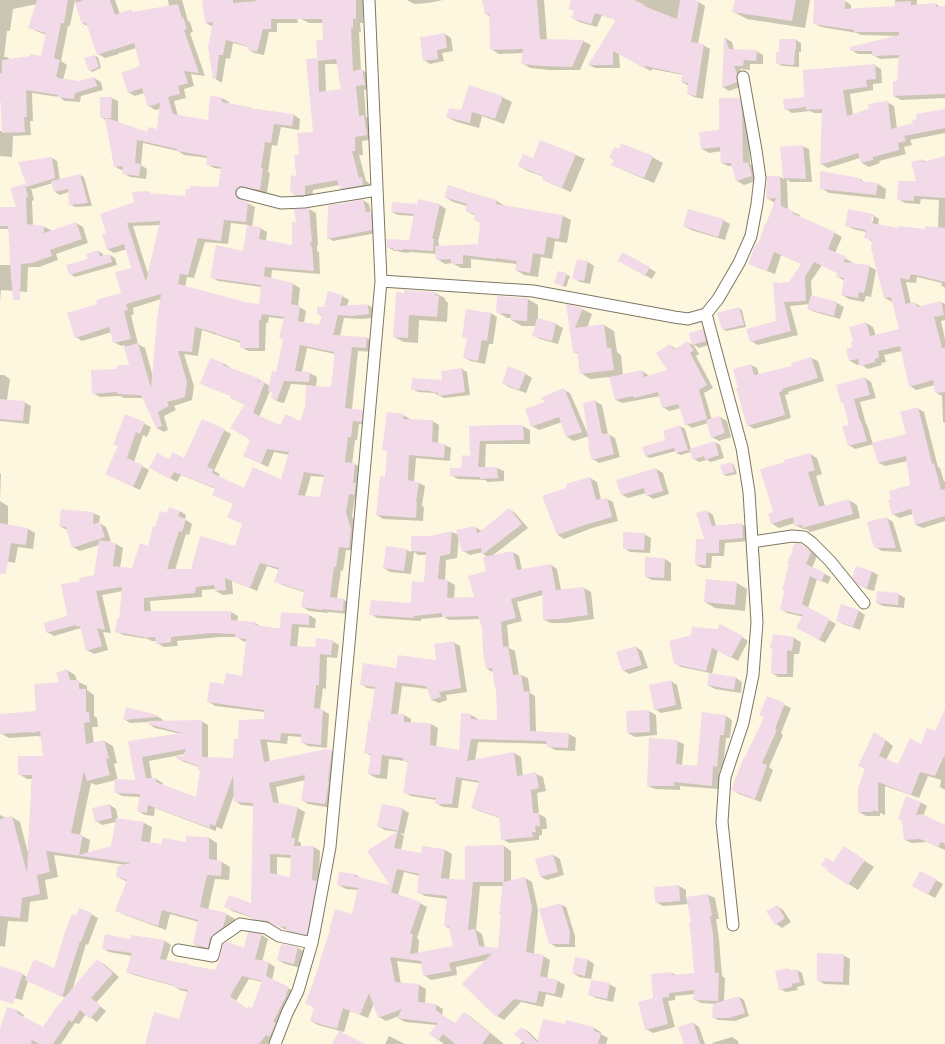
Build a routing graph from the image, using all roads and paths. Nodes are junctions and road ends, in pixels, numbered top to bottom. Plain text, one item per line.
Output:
1 (369, 0) edge
2 (743, 77) dead end
3 (377, 190) junction
4 (242, 193) dead end
5 (381, 280) junction
6 (706, 314) junction
7 (752, 542) junction
8 (864, 603) dead end
9 (733, 925) dead end
10 (312, 943) junction
11 (178, 950) dead end
12 (275, 1044) edge

1 - 3 street
2 - 6 street
3 - 4 street
3 - 5 street
5 - 6 street
5 - 10 street
6 - 7 street
7 - 8 street
7 - 9 street
10 - 11 street
10 - 12 street

